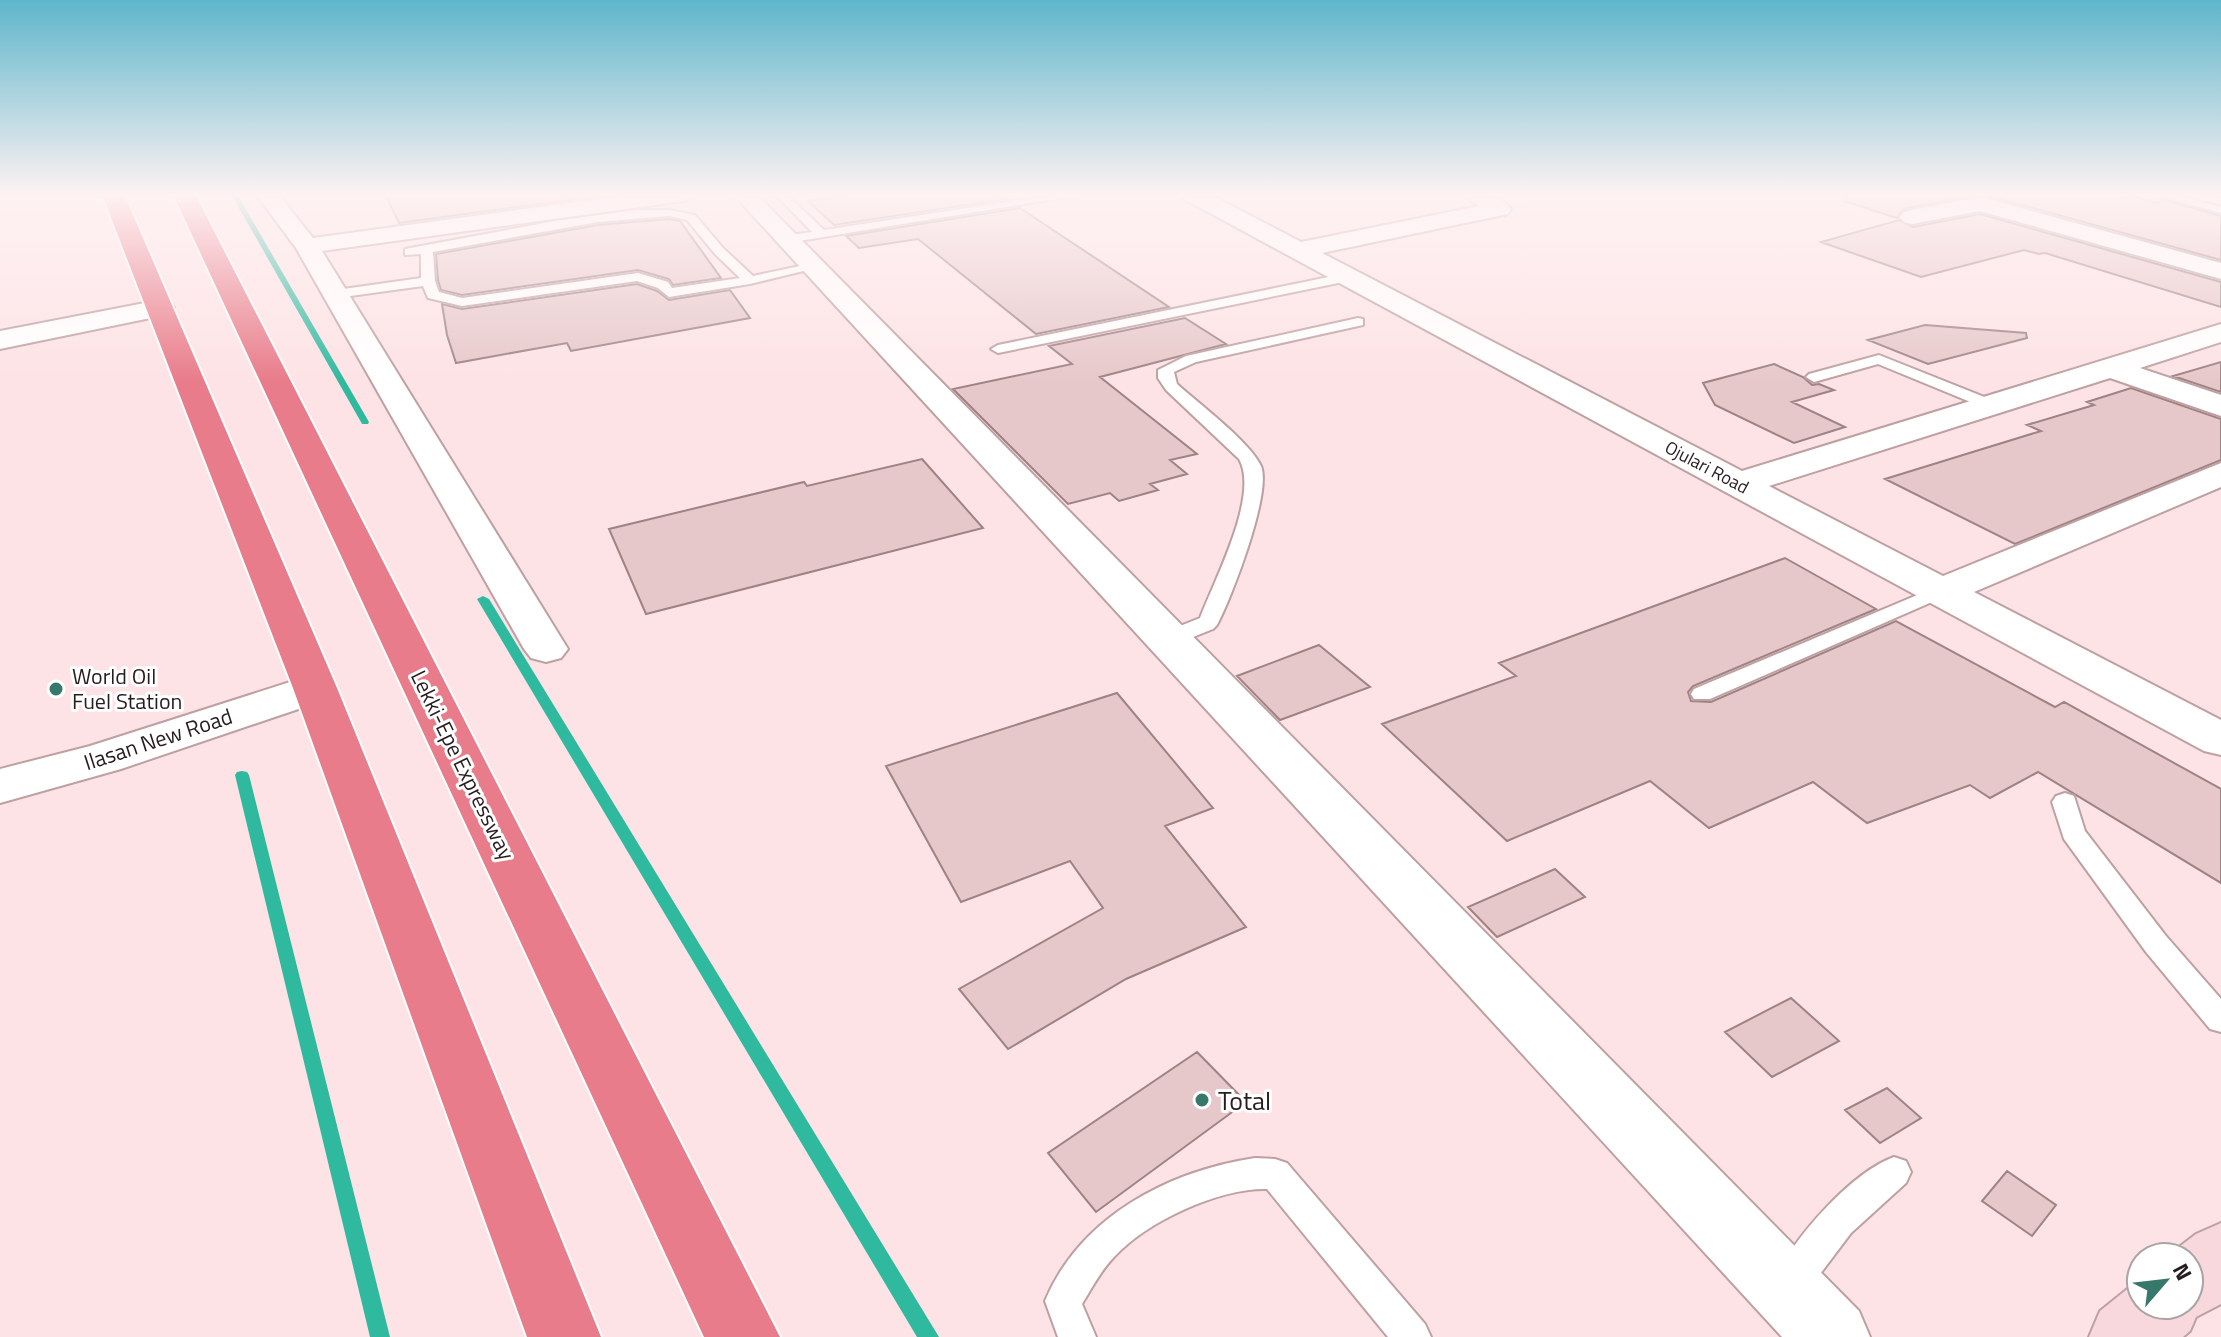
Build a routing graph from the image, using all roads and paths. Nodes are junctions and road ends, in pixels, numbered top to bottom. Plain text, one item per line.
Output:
1 (139, 256) edge
2 (215, 256) edge
3 (313, 256) edge
4 (427, 256) edge
5 (725, 256) edge
6 (776, 256) edge
7 (822, 256) edge
8 (1310, 256) edge
9 (2169, 256) edge
10 (2221, 271) edge
11 (1348, 277) junction
12 (750, 280) junction
13 (428, 281) junction
14 (336, 294) junction
15 (160, 308) junction
16 (1358, 322) dead end
17 (2221, 333) edge
18 (0, 340) edge
19 (998, 349) dead end
20 (2111, 368) junction
21 (1814, 377) dead end
22 (1991, 405) junction
23 (2221, 406) edge
24 (2221, 474) edge
25 (1738, 484) junction
26 (1941, 591) junction
27 (1168, 639) junction
28 (546, 649) dead end
29 (315, 688) junction
30 (1702, 694) dead end
31 (2221, 740) edge
32 (0, 786) edge
33 (2065, 802) dead end
34 (2221, 1020) edge
35 (1894, 1172) dead end
36 (2221, 1258) edge
37 (2205, 1271) edge
38 (1787, 1289) junction
39 (2145, 1321) edge
40 (564, 1337) edge
41 (743, 1337) edge
42 (1077, 1337) edge
43 (1412, 1337) edge
44 (1833, 1337) edge
45 (2126, 1337) edge

1 - 15 highway
2 - 41 highway, Lekki-Epe Expressway
3 - 14 street
4 - 13 lane
5 - 12 lane
6 - 12 lane
7 - 27 street
8 - 11 street, Ojulari Road
9 - 10 street
11 - 19 lane
11 - 25 street, Ojulari Road
12 - 13 lane
13 - 14 lane
14 - 28 street
15 - 18 street
15 - 29 highway
16 - 27 lane
17 - 20 street
20 - 22 street
20 - 23 street
21 - 22 lane
22 - 25 street
24 - 26 street
25 - 26 street, Ojulari Road
26 - 30 lane
26 - 31 street, Ojulari Road
27 - 38 street
29 - 32 street, Ilasan New Road
29 - 40 highway
33 - 34 lane
35 - 38 lane
36 - 37 street
38 - 44 street
39 - 45 street
42 - 43 lane

